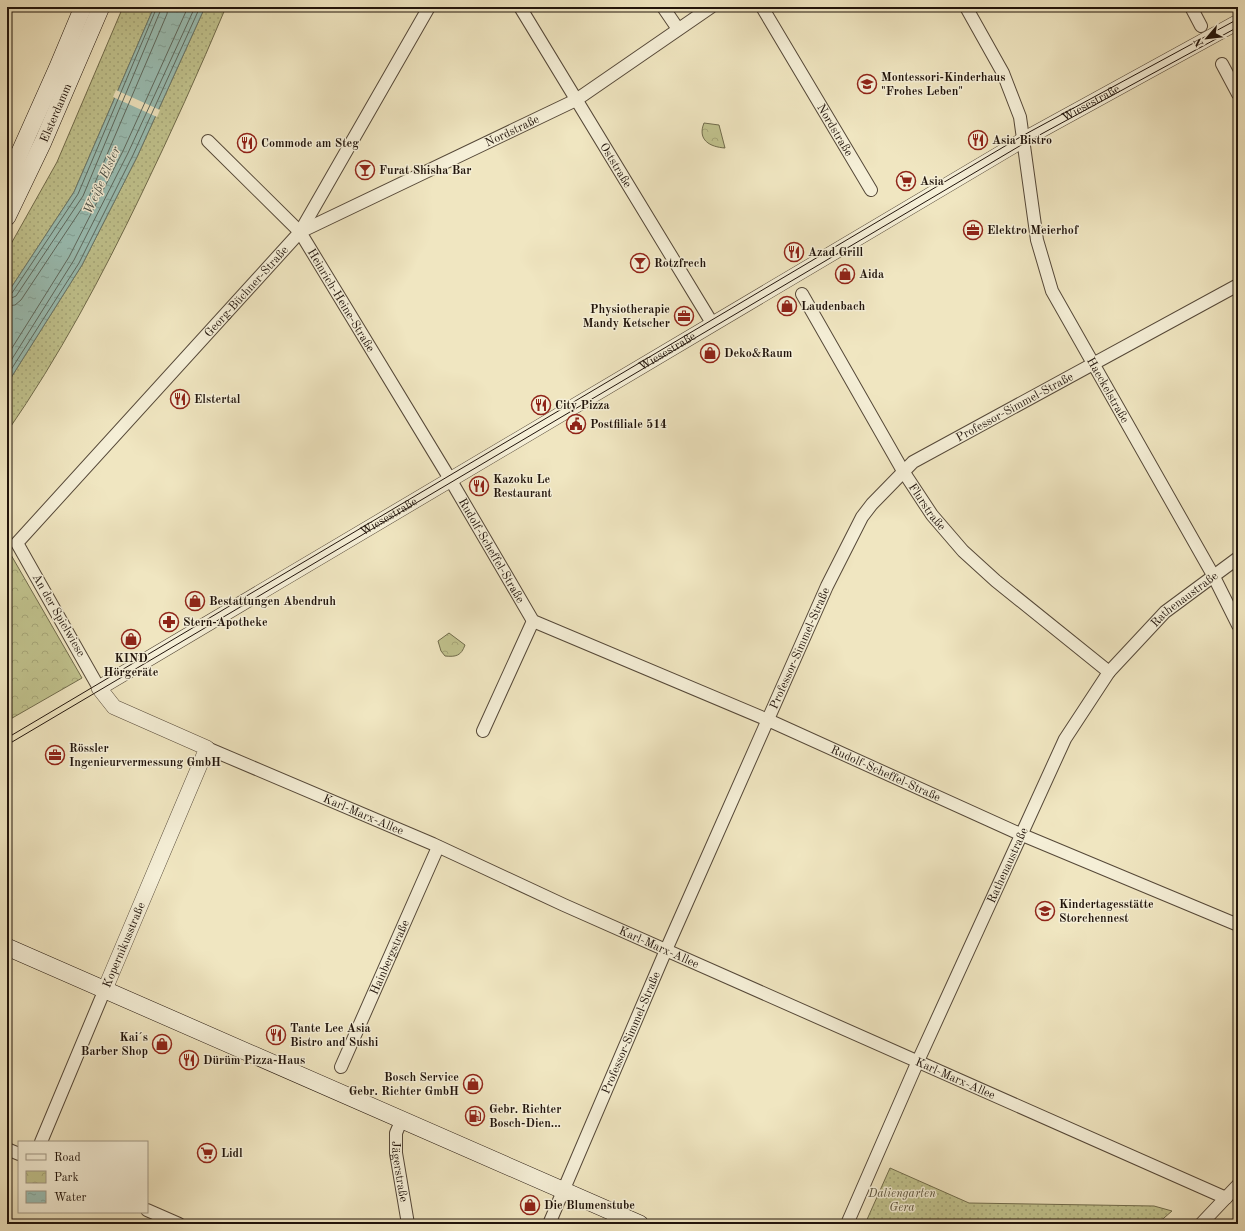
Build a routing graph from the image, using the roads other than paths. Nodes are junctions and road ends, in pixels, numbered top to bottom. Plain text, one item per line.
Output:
1 (83, 7) edge
2 (101, 7) edge
3 (429, 7) edge
4 (520, 7) edge
5 (663, 7) edge
6 (711, 7) edge
7 (762, 7) edge
8 (966, 7) edge
9 (1191, 7) edge
10 (1238, 22) edge
11 (1201, 26) dead end
12 (678, 29) junction
13 (1222, 64) dead end
14 (1238, 94) edge
15 (576, 100) junction
16 (1023, 140) junction
17 (208, 141) dead end
18 (7, 180) edge
19 (871, 190) dead end
20 (7, 217) edge
21 (300, 232) junction
22 (1238, 285) edge
23 (802, 294) dead end
24 (712, 323) junction
25 (1093, 364) junction
26 (903, 471) junction
27 (450, 479) junction
28 (17, 543) joint
29 (1238, 558) edge
30 (1213, 575) junction
31 (533, 621) junction
32 (1238, 625) edge
33 (1109, 672) junction
34 (100, 688) junction
35 (768, 720) junction
36 (483, 731) dead end
37 (207, 748) junction
38 (1020, 834) junction
39 (438, 847) junction
40 (1238, 925) edge
41 (7, 947) edge
42 (666, 950) junction
43 (105, 989) junction
44 (918, 1061) junction
45 (341, 1067) dead end
46 (402, 1119) junction
47 (41, 1141) edge
48 (7, 1149) edge
49 (18, 1154) edge
50 (1238, 1185) edge
51 (564, 1190) junction
52 (1226, 1198) junction
53 (148, 1210) edge
54 (179, 1224) edge
55 (408, 1224) edge
56 (549, 1224) edge
57 (640, 1224) edge
58 (847, 1224) edge
59 (1201, 1224) edge

1 - 18 main road, Elsterdamm
2 - 20 main road, Elsterdamm
3 - 21 street, Georg-Büchner-Straße
4 - 15 street, Oststraße
5 - 12 street
6 - 12 street, Nordstraße
7 - 19 street, Nordstraße
8 - 16 street, Haeckelstraße
9 - 11 street
10 - 16 street, Wiesestraße
12 - 15 street, Nordstraße
13 - 14 street
15 - 21 street, Nordstraße
15 - 24 street, Oststraße
16 - 24 street, Wiesestraße
16 - 25 street, Haeckelstraße
17 - 21 street, Heinrich-Heine-Straße
21 - 27 street, Heinrich-Heine-Straße
21 - 28 street, Georg-Büchner-Straße
22 - 25 street, Professor-Simmel-Straße
23 - 26 street, Flurstraße
24 - 27 street, Wiesestraße
25 - 26 street, Professor-Simmel-Straße
25 - 30 street, Haeckelstraße
26 - 33 street, Flurstraße
26 - 35 street, Professor-Simmel-Straße
27 - 31 street, Rudolf-Scheffel-Straße
27 - 34 street, Wiesestraße
28 - 34 street, An der Spielwiese
29 - 30 street, Rathenaustraße
30 - 32 street, Haeckelstraße
30 - 33 street, Rathenaustraße
31 - 35 street, Rudolf-Scheffel-Straße
31 - 36 street
33 - 38 street, Rathenaustraße
34 - 37 street, Karl-Marx-Allee
35 - 38 street, Rudolf-Scheffel-Straße
35 - 42 street, Professor-Simmel-Straße
37 - 39 street, Karl-Marx-Allee
37 - 43 street, Kopernikusstraße
38 - 40 street, Rudolf-Scheffel-Straße
38 - 44 street, Rathenaustraße
39 - 42 street, Karl-Marx-Allee
39 - 45 street, Hainbergstraße
41 - 43 main road
42 - 44 street, Karl-Marx-Allee
42 - 51 street, Professor-Simmel-Straße
43 - 46 main road
43 - 47 street, Kopernikusstraße
44 - 52 street, Karl-Marx-Allee
44 - 58 street, Rathenaustraße
46 - 51 main road
46 - 55 street, Jägerstraße
48 - 49 street
50 - 52 street
51 - 56 street, Professor-Simmel-Straße
51 - 57 main road
52 - 59 street
53 - 54 street

